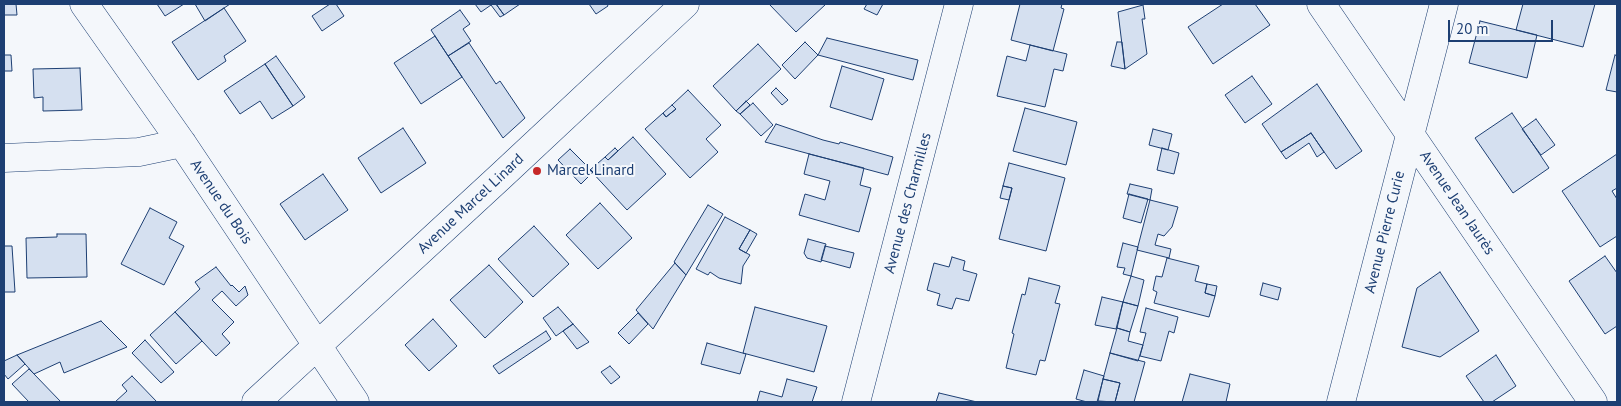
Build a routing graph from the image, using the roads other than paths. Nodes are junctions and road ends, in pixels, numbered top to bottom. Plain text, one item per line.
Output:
1 (84, 4) edge
2 (685, 4) edge
3 (959, 4) edge
4 (1321, 4) edge
5 (1444, 4) edge
6 (1410, 134) junction
7 (182, 143) junction
8 (4, 158) edge
9 (317, 346) junction
10 (256, 402) edge
11 (355, 402) edge
12 (856, 402) edge
13 (1341, 402) edge
14 (1593, 402) edge

1 - 7 street, Avenue du Bois
2 - 9 street, Avenue Marcel Linard
3 - 12 street, Avenue des Charmilles
4 - 6 street, Avenue Jean Jaurès
5 - 6 street, Avenue Pierre Curie
6 - 13 street, Avenue Pierre Curie
6 - 14 street, Avenue Jean Jaurès
7 - 8 street
7 - 9 street, Avenue du Bois
9 - 10 street, Avenue Marcel Linard
9 - 11 street, Avenue du Bois

